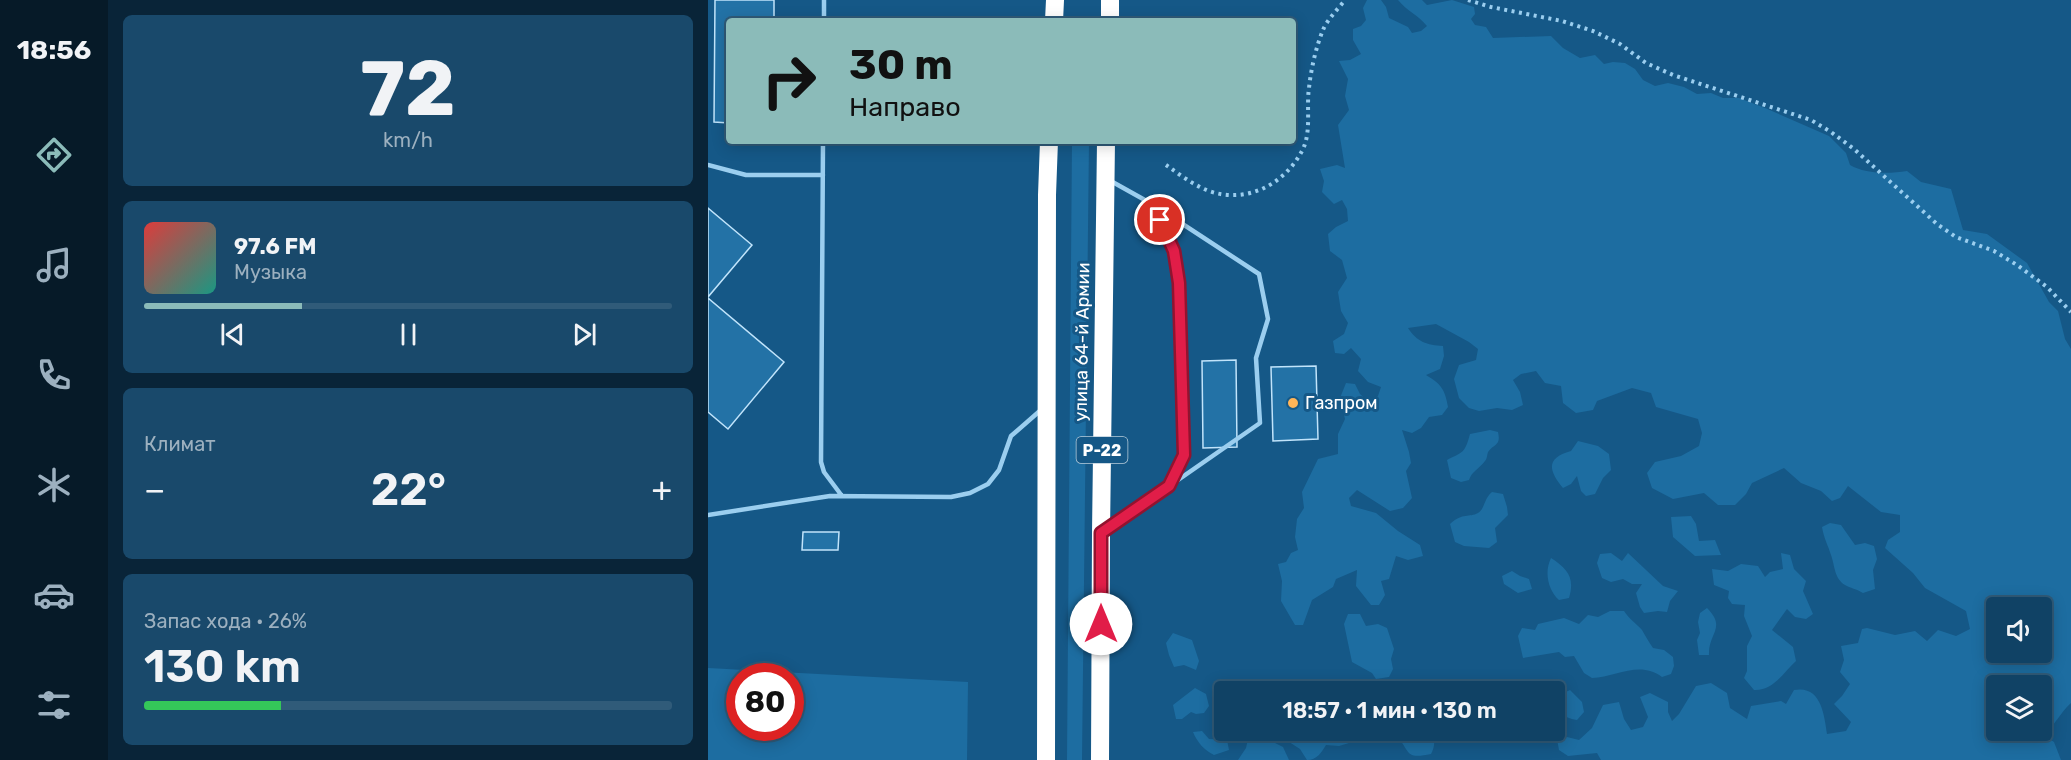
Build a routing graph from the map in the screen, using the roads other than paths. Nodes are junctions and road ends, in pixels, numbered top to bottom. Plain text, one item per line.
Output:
1 (824, 0) edge
2 (1055, 0) edge
3 (1110, 0) edge
4 (824, 18) edge
5 (1054, 18) edge
6 (1110, 18) edge
7 (823, 144) edge
8 (1049, 144) edge
9 (1106, 144) edge
10 (708, 165) edge
11 (823, 175) junction
12 (1105, 178) junction
13 (1152, 204) junction
14 (1047, 406) junction
15 (1169, 486) junction
16 (842, 496) junction
17 (708, 515) edge
18 (1101, 533) junction
19 (1046, 760) edge
20 (1100, 760) edge

1 - 4 lane
2 - 5 highway
3 - 6 highway
7 - 11 lane
8 - 14 highway, улица 64-й Армии
9 - 12 highway, улица 64-й Армии / Р-22
10 - 11 lane
11 - 16 lane
12 - 13 lane
12 - 18 highway, улица 64-й Армии / Р-22
13 - 15 lane
13 - 15 lane
14 - 16 lane
14 - 19 highway, улица 64-й Армии
15 - 18 lane
16 - 17 lane
18 - 20 highway, улица 64-й Армии / Р-22

